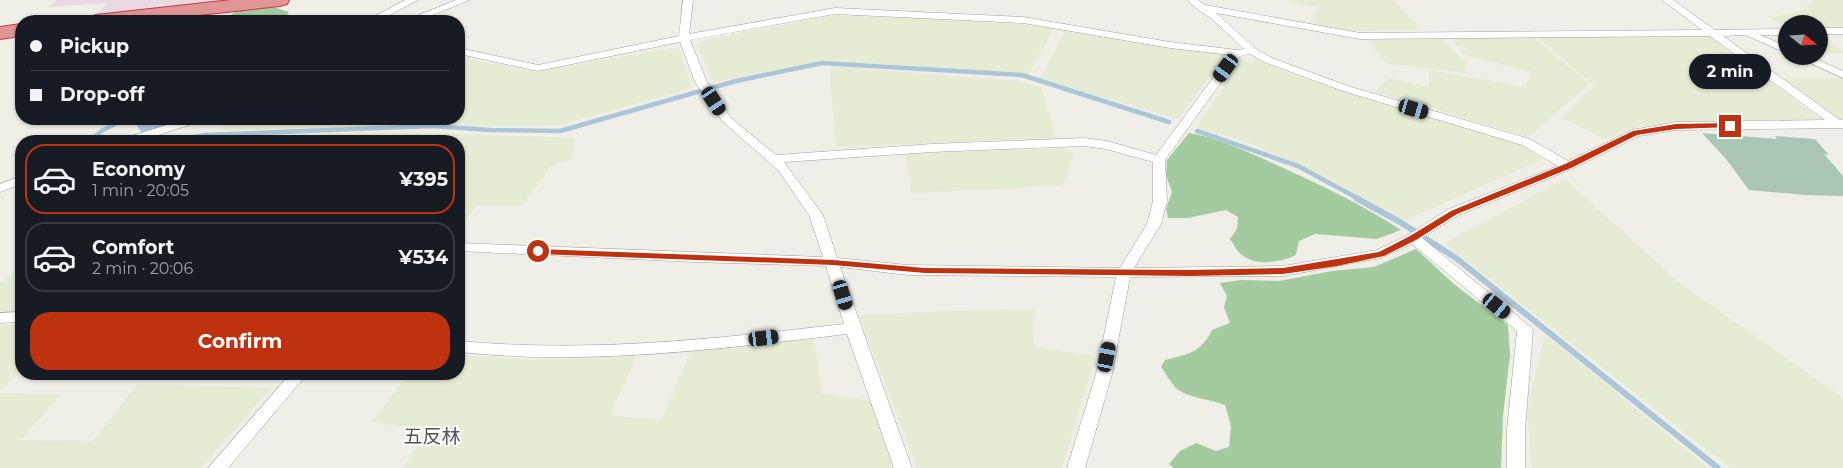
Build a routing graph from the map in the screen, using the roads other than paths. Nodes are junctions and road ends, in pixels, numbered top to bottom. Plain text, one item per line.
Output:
1 (280, 0) edge
2 (413, 0) edge
3 (466, 0) edge
4 (688, 0) edge
5 (1668, 0) edge
6 (1196, 3) edge
7 (149, 15) edge
8 (383, 15) edge
9 (426, 15) edge
10 (15, 31) edge
11 (1828, 31) edge
12 (1843, 31) edge
13 (0, 32) edge
14 (1710, 32) junction
15 (1745, 32) junction
16 (1778, 32) edge
17 (684, 38) junction
18 (1778, 46) edge
19 (1252, 51) junction
20 (465, 53) edge
21 (1236, 53) junction
22 (1820, 65) edge
23 (1843, 75) edge
24 (1841, 124) edge
25 (178, 125) edge
26 (147, 135) edge
27 (774, 159) junction
28 (1159, 160) junction
29 (1568, 166) junction
30 (15, 182) edge
31 (0, 188) edge
32 (1413, 238) junction
33 (465, 248) edge
34 (833, 262) junction
35 (1124, 273) junction
36 (15, 317) edge
37 (0, 318) edge
38 (853, 328) junction
39 (465, 348) edge
40 (294, 380) edge
41 (217, 468) edge
42 (902, 468) edge
43 (1076, 468) edge
44 (1516, 468) edge

1 - 7 highway
2 - 8 street
3 - 9 street
4 - 17 street
5 - 14 street
6 - 14 street
6 - 19 street
10 - 13 highway
11 - 12 street
14 - 15 street
14 - 24 street
15 - 16 street
15 - 18 street
17 - 20 street
17 - 21 street
17 - 27 street
19 - 21 street
19 - 29 street
21 - 28 street
22 - 23 street
24 - 29 street
25 - 26 street
27 - 28 street
27 - 34 street
28 - 35 street
29 - 32 street
30 - 31 street
32 - 35 street
32 - 44 street
33 - 34 street
34 - 35 street
34 - 38 street
35 - 43 street
36 - 37 street
38 - 39 street
38 - 42 street
40 - 41 street

